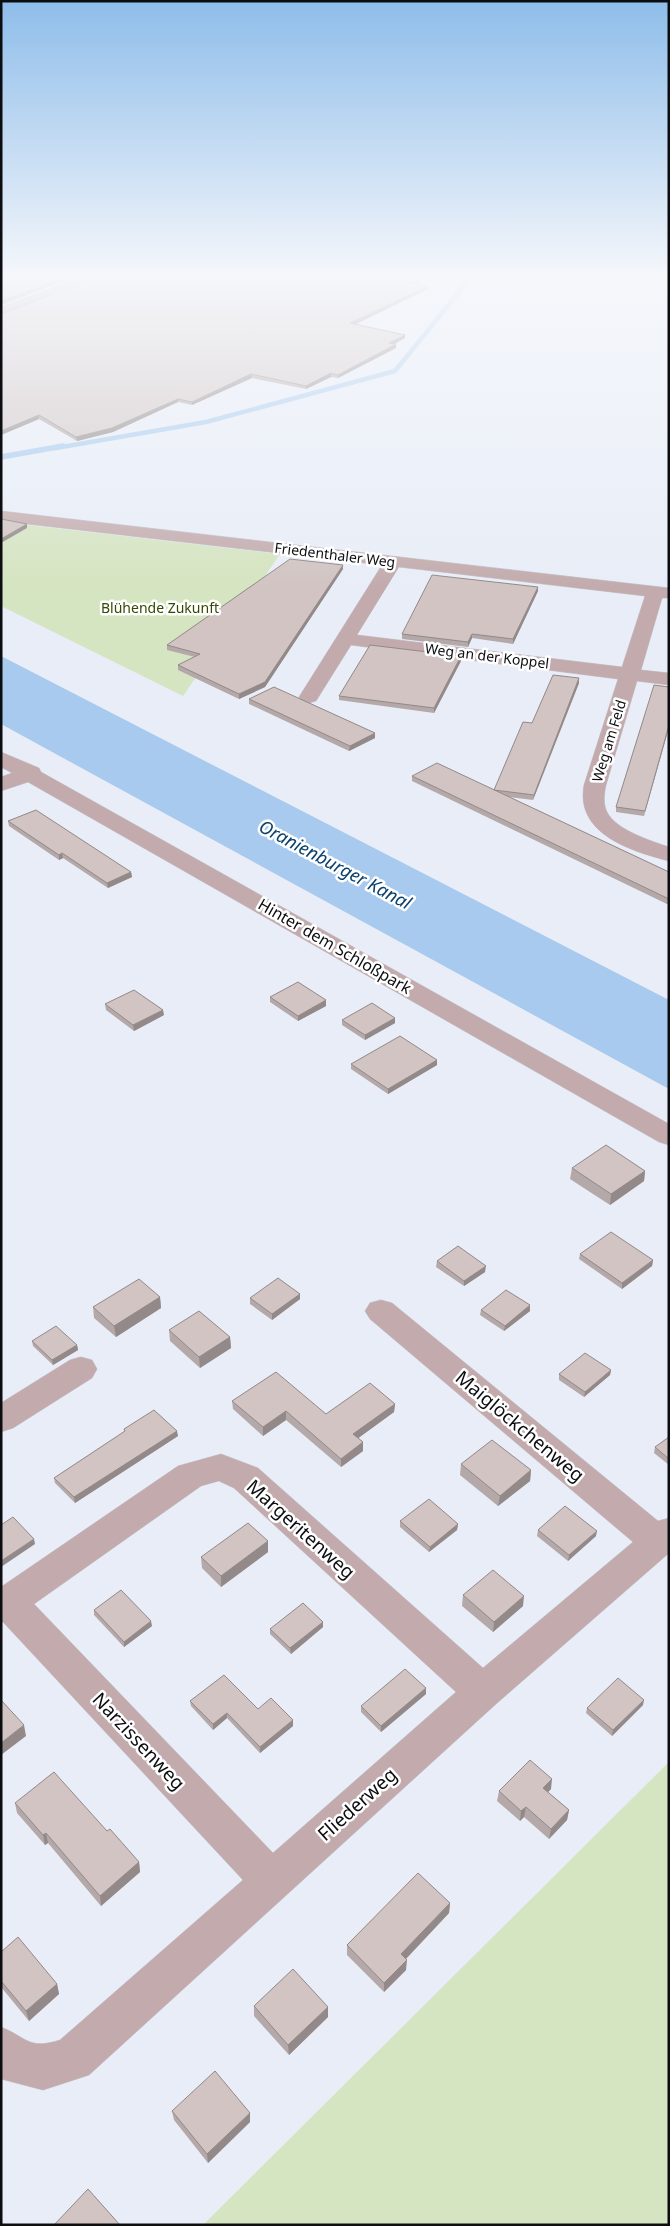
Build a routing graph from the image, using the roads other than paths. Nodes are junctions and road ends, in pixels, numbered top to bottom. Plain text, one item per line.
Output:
1 (1, 516) edge
2 (393, 562) junction
3 (662, 593) edge
4 (346, 639) junction
5 (629, 674) junction
6 (669, 679) edge
7 (309, 697) dead end
8 (1, 758) edge
9 (31, 773) junction
10 (1, 785) edge
11 (669, 854) edge
12 (669, 1136) edge
13 (382, 1311) dead end
14 (81, 1369) dead end
15 (1, 1419) edge
16 (663, 1537) edge
17 (5, 1605) edge
18 (483, 1692) junction
19 (271, 1880) junction
20 (1, 2049) edge

1 - 2 street, Friedenthaler Weg
2 - 3 street, Friedenthaler Weg
2 - 4 street
3 - 5 street, Weg am Feld
4 - 5 street, Weg an der Koppel
4 - 7 street
5 - 6 street
5 - 11 street, Weg am Feld
8 - 9 street, Hinter dem Schloßpark
9 - 10 street
9 - 12 street, Hinter dem Schloßpark
13 - 16 street, Maiglöckchenweg
14 - 15 street
16 - 18 street, Fliederweg
17 - 18 street, Margeritenweg
17 - 19 street, Narzissenweg
18 - 19 street, Fliederweg
19 - 20 street, Fliederweg

